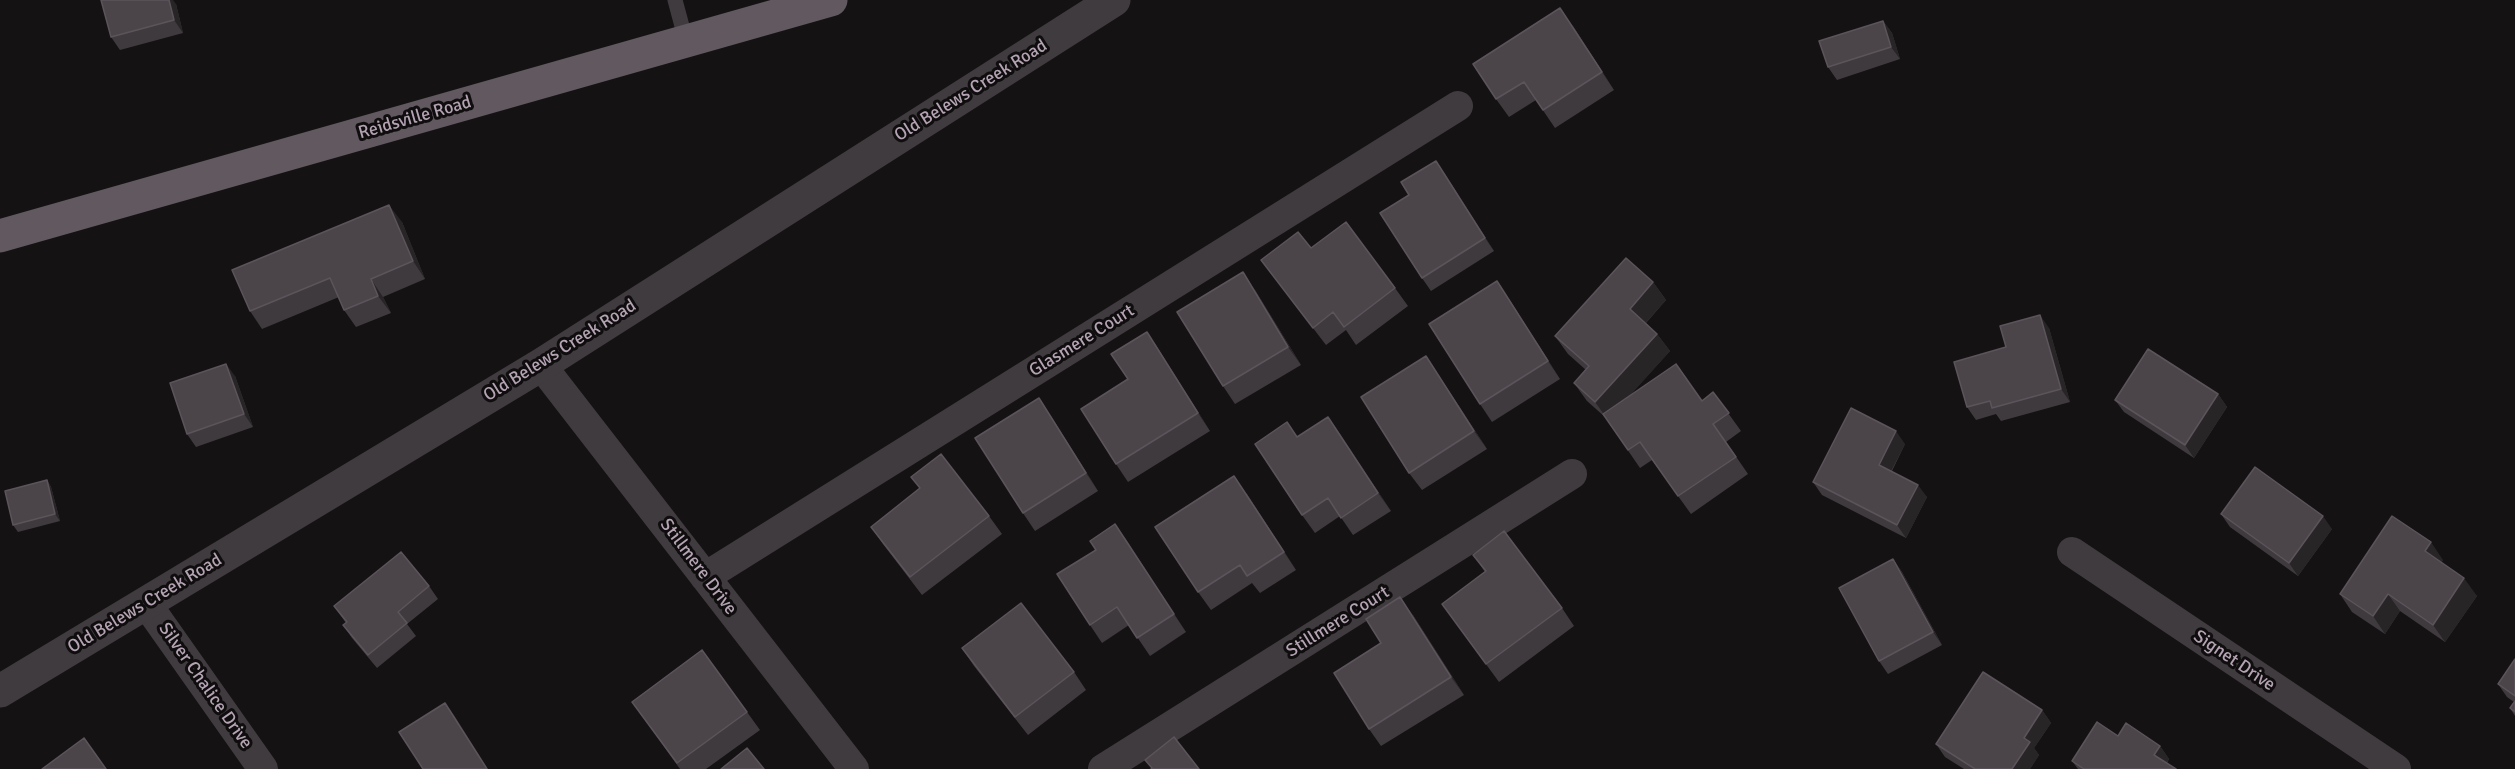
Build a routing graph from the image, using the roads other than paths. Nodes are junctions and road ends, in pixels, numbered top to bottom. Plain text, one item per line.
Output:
1 (675, 0) edge
2 (831, 0) edge
3 (1114, 0) edge
4 (686, 41) junction
5 (1458, 106) dead end
6 (0, 236) edge
7 (541, 364) junction
8 (1572, 474) dead end
9 (2072, 552) dead end
10 (705, 577) junction
11 (146, 603) junction
12 (0, 692) edge
13 (263, 769) edge
14 (854, 769) edge
15 (1103, 769) edge
16 (2396, 769) edge

1 - 4 lane
2 - 4 highway, Reidsville Road
3 - 7 street, Old Belews Creek Road
4 - 6 highway, Reidsville Road
5 - 10 street, Glasmere Court
7 - 10 street, Stillmere Drive
7 - 11 street, Old Belews Creek Road
8 - 15 street, Stillmere Court
9 - 16 street, Signet Drive
10 - 14 street, Stillmere Drive
11 - 12 street, Old Belews Creek Road
11 - 13 street, Silver Chalice Drive

